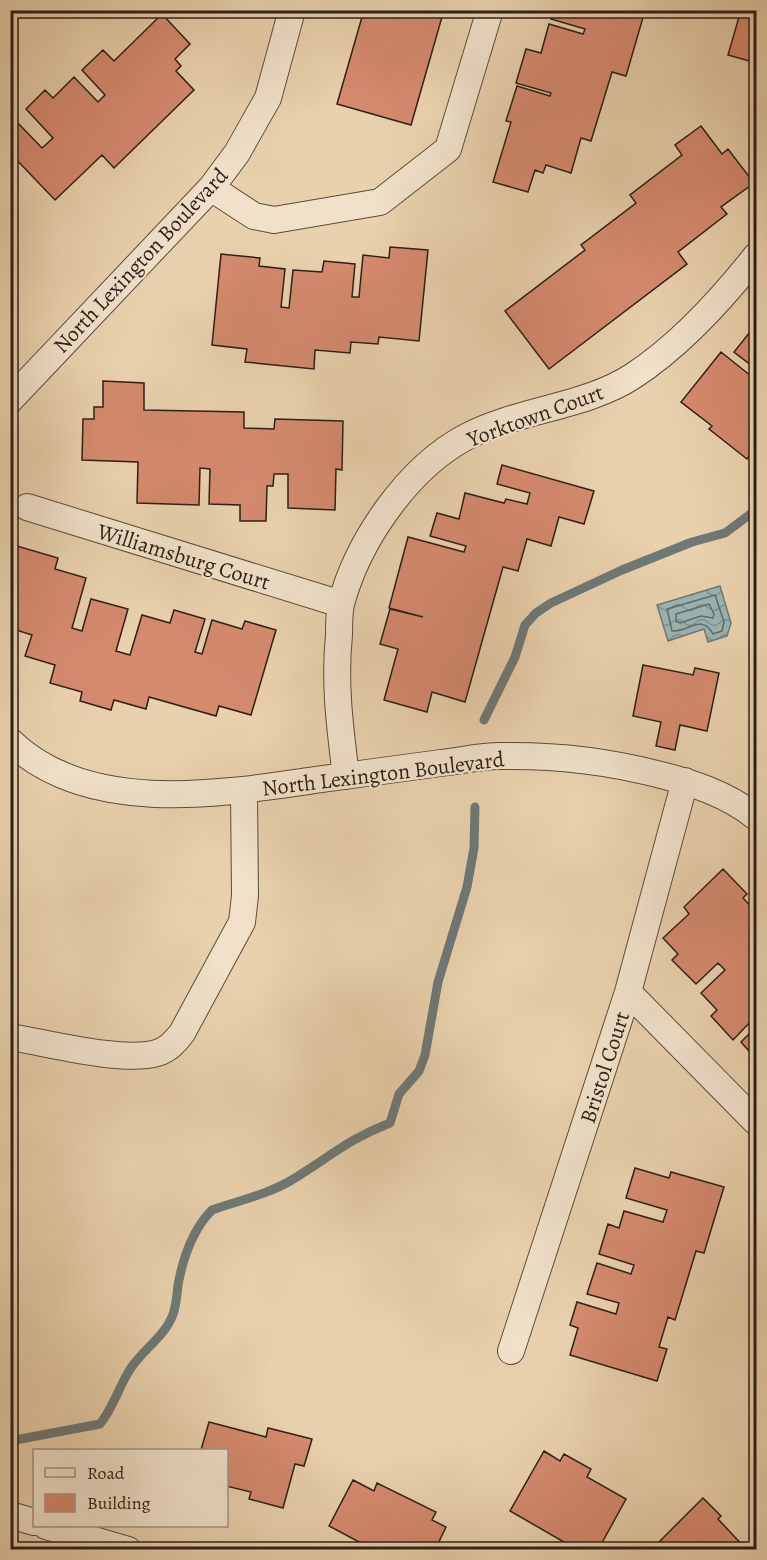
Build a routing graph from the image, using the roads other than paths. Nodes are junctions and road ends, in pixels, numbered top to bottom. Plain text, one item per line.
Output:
1 (292, 10) edge
2 (490, 10) edge
3 (211, 188) junction
4 (756, 256) edge
5 (10, 400) edge
6 (27, 507) dead end
7 (341, 604) junction
8 (14, 752) edge
9 (346, 776) junction
10 (685, 781) junction
11 (244, 790) junction
12 (756, 817) edge
13 (628, 992) junction
14 (10, 1037) edge
15 (756, 1122) edge
16 (511, 1351) dead end
17 (10, 1515) edge
18 (33, 1522) edge
19 (49, 1527) edge
20 (128, 1550) edge

1 - 3 street, North Lexington Boulevard
2 - 3 street
3 - 5 street, North Lexington Boulevard
4 - 7 street, Yorktown Court
6 - 7 street, Williamsburg Court
7 - 9 street, Yorktown Court
8 - 11 street, North Lexington Boulevard
9 - 10 street, North Lexington Boulevard
9 - 11 street, North Lexington Boulevard
10 - 12 street, North Lexington Boulevard
10 - 13 street, Bristol Court
11 - 14 street
13 - 15 street
13 - 16 street, Bristol Court
17 - 18 street
19 - 20 street

